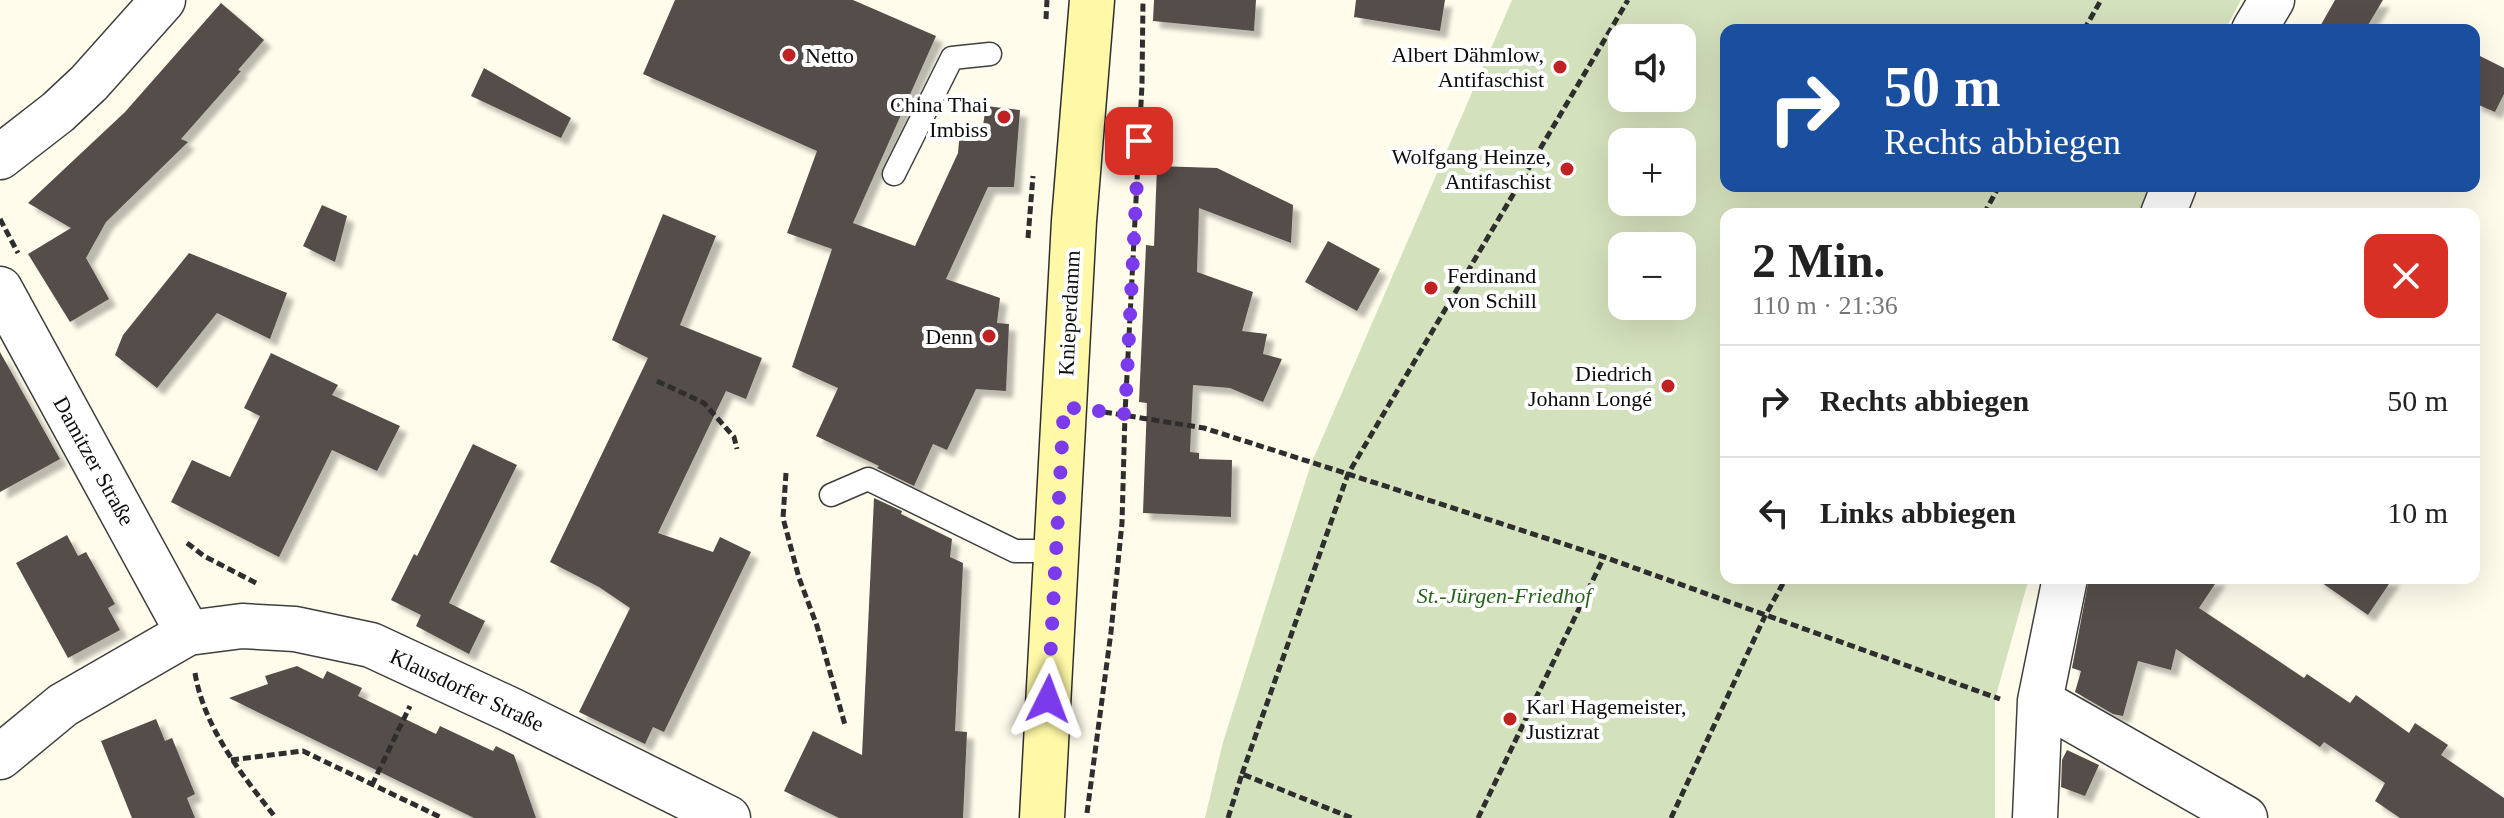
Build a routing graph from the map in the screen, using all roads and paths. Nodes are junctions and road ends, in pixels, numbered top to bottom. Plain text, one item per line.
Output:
1 (163, 0) edge
2 (1092, 0) edge
3 (1143, 0) edge
4 (1628, 0) edge
5 (2101, 0) edge
6 (2272, 0) edge
7 (2087, 24) edge
8 (2258, 24) edge
9 (990, 54) dead end
10 (0, 157) edge
11 (894, 174) dead end
12 (0, 219) edge
13 (11, 274) edge
14 (657, 381) dead end
15 (1064, 407) junction
16 (1125, 414) junction
17 (737, 449) dead end
18 (786, 473) dead end
19 (1348, 474) junction
20 (831, 495) dead end
21 (185, 541) dead end
22 (1056, 551) junction
23 (1604, 557) junction
24 (1783, 584) edge
25 (2064, 584) edge
26 (270, 589) dead end
27 (1765, 616) junction
28 (188, 633) junction
29 (427, 671) junction
30 (2040, 701) junction
31 (845, 725) dead end
32 (0, 757) edge
33 (231, 760) junction
34 (1242, 774) junction
35 (372, 785) junction
36 (276, 818) edge
37 (442, 818) edge
38 (728, 818) edge
39 (1042, 818) edge
40 (1086, 818) edge
41 (1228, 818) edge
42 (1352, 818) edge
43 (1478, 818) edge
44 (1671, 818) edge
45 (2035, 818) edge
46 (2245, 818) edge

1 - 10 street
2 - 15 main road, Knieperdamm
3 - 16 path
4 - 19 path
5 - 7 path
6 - 8 street
9 - 11 lane
12 - 13 path
13 - 28 street, Damitzer Straße
14 - 17 path
15 - 16 path
15 - 22 main road, Knieperdamm
16 - 19 path
16 - 40 path
18 - 31 path
19 - 23 path
19 - 34 path
20 - 22 lane
21 - 26 path
22 - 39 main road, Knieperdamm
23 - 27 path
23 - 43 path
24 - 27 path
25 - 30 street
27 - 30 path
27 - 44 path
28 - 29 street, Klausdorfer Straße
28 - 32 street
28 - 33 path
29 - 35 path
29 - 38 street, Klausdorfer Straße
30 - 45 street
30 - 46 street
33 - 35 path
33 - 36 path
34 - 41 path
34 - 42 path
35 - 37 path

